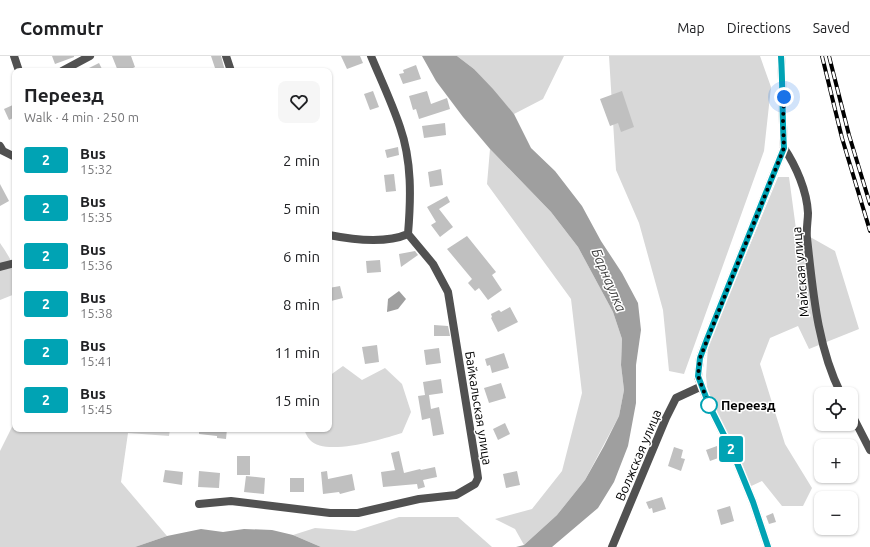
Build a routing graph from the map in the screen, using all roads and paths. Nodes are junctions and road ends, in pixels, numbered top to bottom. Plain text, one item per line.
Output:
1 (14, 56) edge
2 (90, 56) edge
3 (226, 56) edge
4 (371, 56) edge
5 (781, 56) edge
6 (18, 68) edge
7 (68, 68) edge
8 (229, 68) edge
9 (0, 146) edge
10 (784, 148) junction
11 (12, 156) edge
12 (408, 234) junction
13 (332, 235) edge
14 (12, 264) edge
15 (0, 267) edge
16 (702, 386) junction
17 (838, 387) edge
18 (858, 427) edge
19 (870, 450) edge
20 (198, 504) dead end
21 (612, 547) edge
22 (768, 547) edge

1 - 6 street
2 - 7 street
3 - 8 street
4 - 12 street
5 - 10 main road
9 - 11 street
10 - 16 main road
10 - 17 street, Майская улица
12 - 13 street
12 - 20 street, Байкальская улица
14 - 15 street
16 - 21 street, Волжская улица
16 - 22 main road
18 - 19 street

